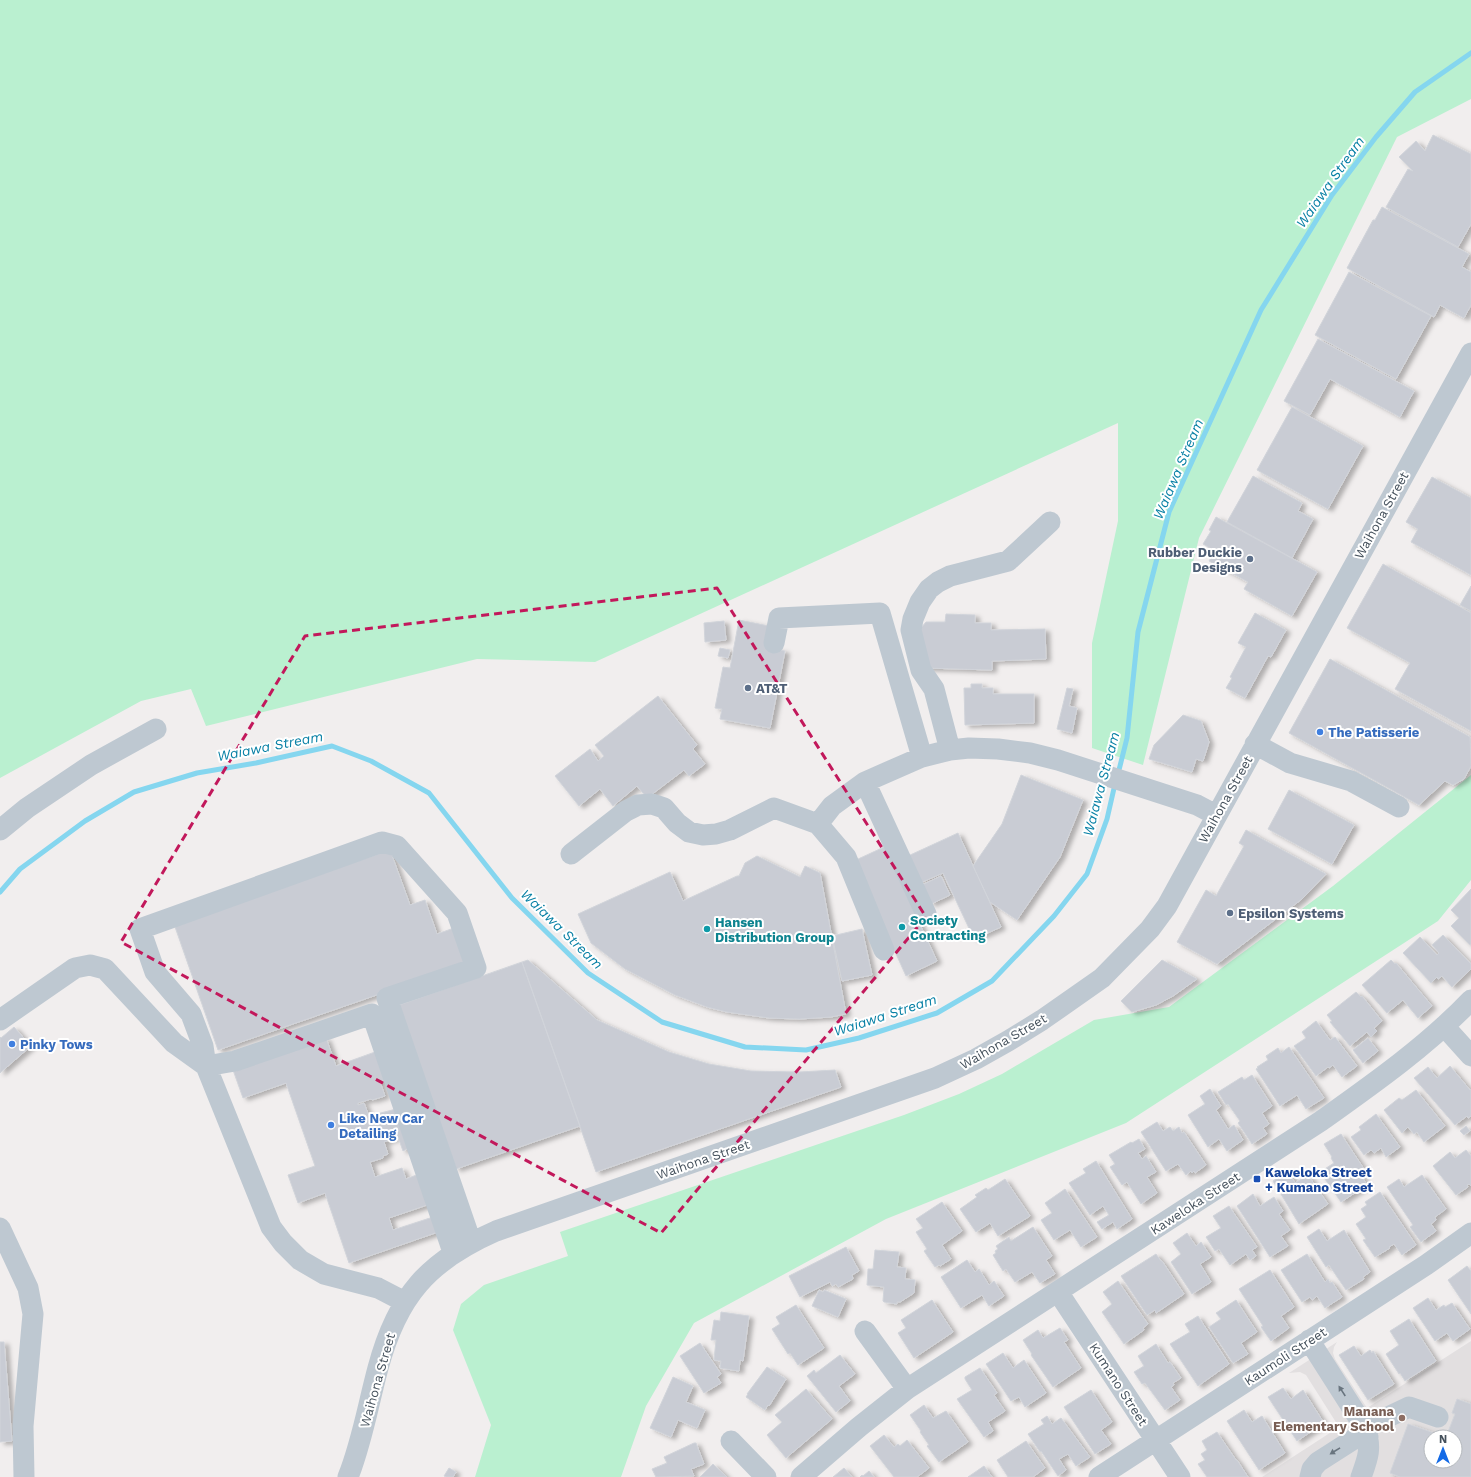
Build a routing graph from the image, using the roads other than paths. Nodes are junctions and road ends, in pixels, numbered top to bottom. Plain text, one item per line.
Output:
1 (1471, 353) edge
2 (1050, 522) dead end
3 (774, 643) dead end
4 (156, 730) dead end
5 (1255, 744) junction
6 (950, 750) junction
7 (922, 757) junction
8 (865, 782) junction
9 (1399, 807) dead end
10 (1216, 815) junction
11 (818, 824) junction
12 (0, 830) edge
13 (571, 854) dead end
14 (926, 914) dead end
15 (884, 950) dead end
16 (1471, 1000) edge
17 (0, 1020) edge
18 (1444, 1026) junction
19 (1471, 1056) edge
20 (206, 1066) junction
21 (0, 1228) edge
22 (1471, 1233) edge
23 (462, 1247) junction
24 (1058, 1292) junction
25 (404, 1302) junction
26 (865, 1331) dead end
27 (1309, 1340) junction
28 (907, 1389) junction
29 (1438, 1417) dead end
30 (1367, 1432) junction
31 (1156, 1440) junction
32 (731, 1441) dead end
33 (24, 1477) edge
34 (348, 1477) edge
35 (766, 1477) edge
36 (801, 1477) edge
37 (1098, 1477) edge
38 (1180, 1477) edge
39 (1310, 1477) edge
40 (1361, 1477) edge

1 - 5 street, Waihona Street
2 - 6 street
3 - 7 street
4 - 12 street
5 - 9 street
5 - 10 street, Waihona Street
6 - 7 street
6 - 10 street
7 - 8 street
8 - 11 street
8 - 14 street
10 - 23 street, Waihona Street
11 - 13 street
11 - 15 street
16 - 18 street, Kaweloka Street
17 - 20 street
18 - 19 street
18 - 24 street, Kaweloka Street
20 - 23 street
20 - 23 street
20 - 25 street
21 - 33 street
22 - 27 street, Kaumoli Street
23 - 25 street, Waihona Street
24 - 28 street, Kaweloka Street
24 - 31 street, Kumano Street
25 - 34 street, Waihona Street
26 - 28 street
30 -> 27 street
27 - 31 street, Kaumoli Street
28 - 36 street, Kaweloka Street
29 - 30 street
30 -> 39 street
30 - 40 street
31 - 37 street, Kaumoli Street
31 - 38 street, Kumano Street
32 - 35 street

